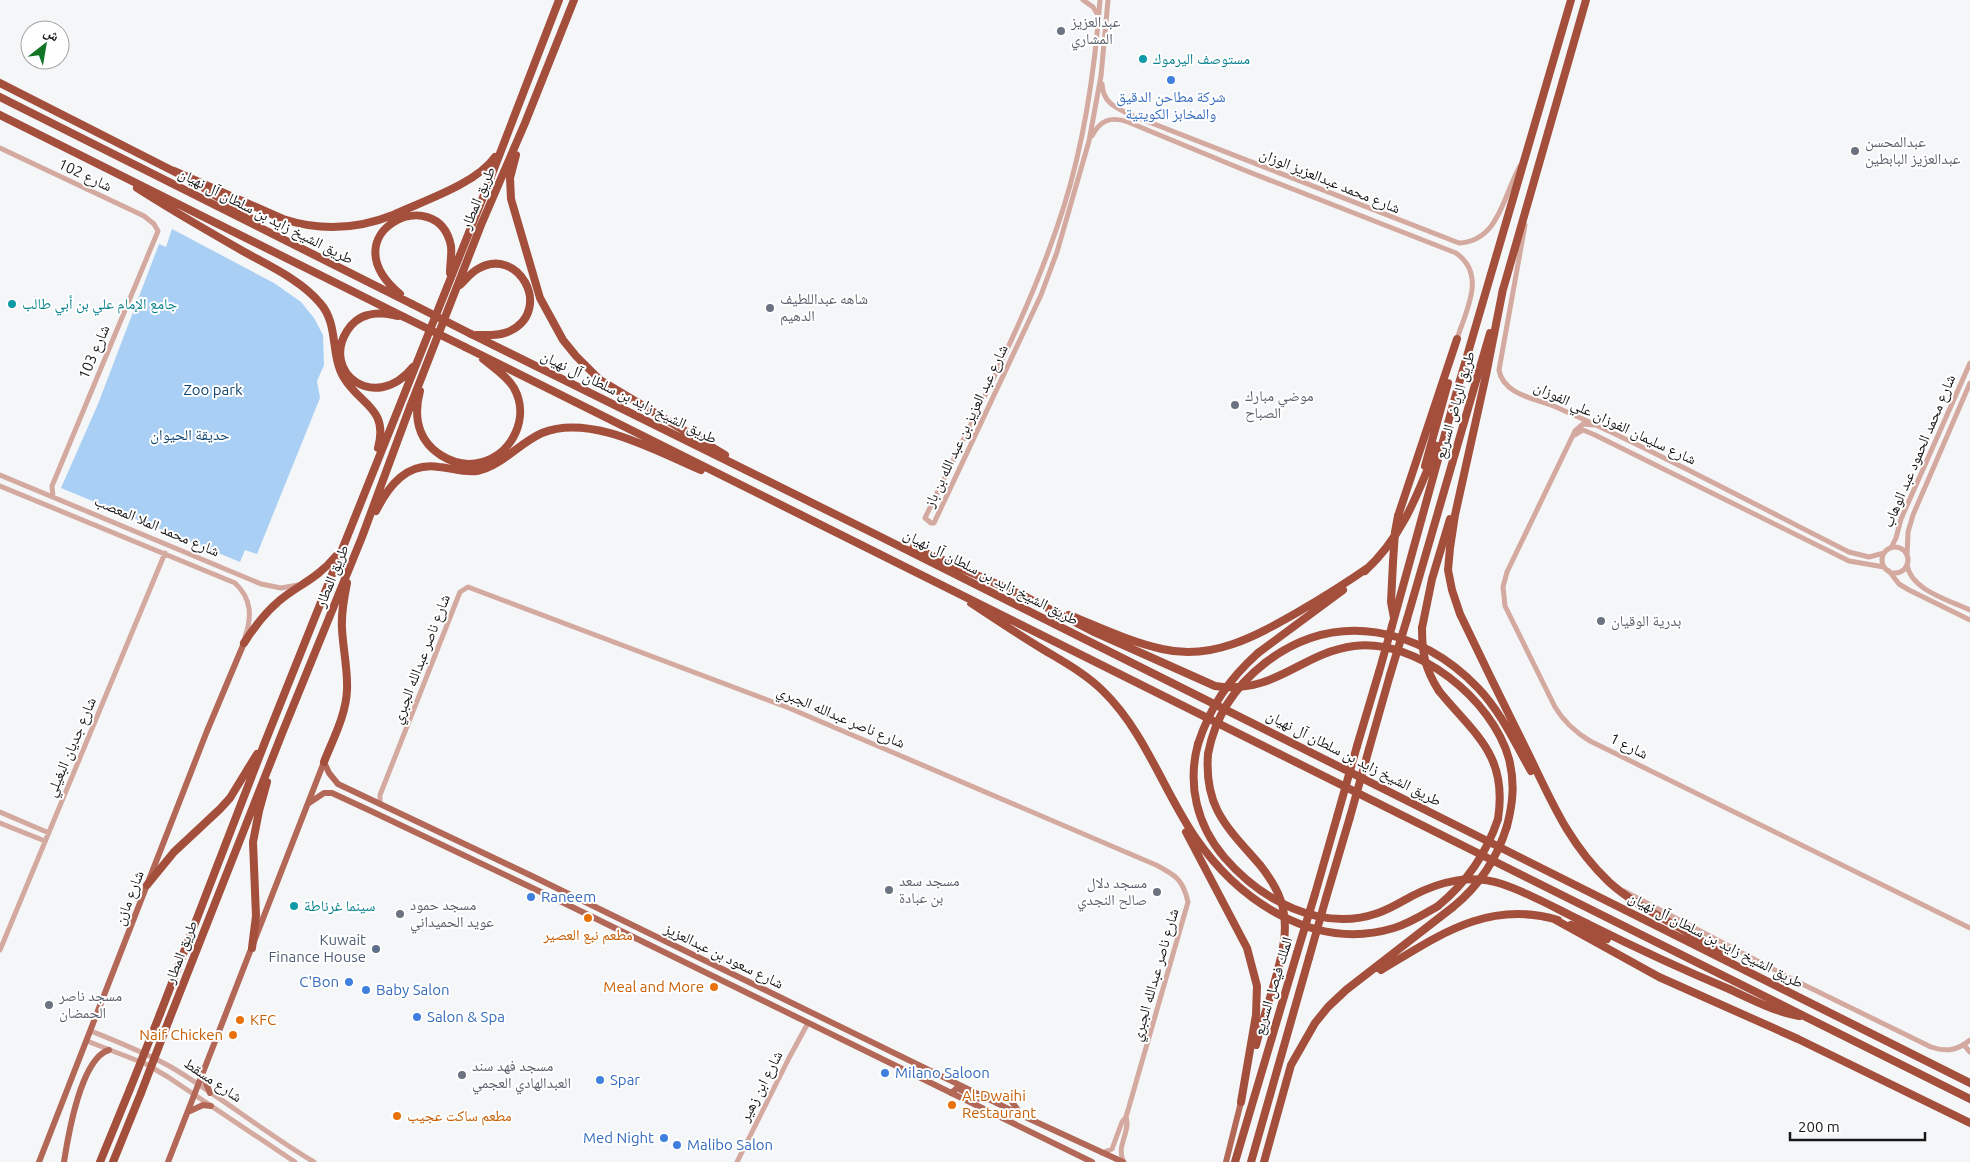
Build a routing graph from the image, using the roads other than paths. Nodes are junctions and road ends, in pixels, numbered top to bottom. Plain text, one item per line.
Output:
1 (559, 0) edge
2 (574, 0) edge
3 (1083, 0) edge
4 (1100, 0) edge
5 (1108, 0) edge
6 (1570, 0) edge
7 (1586, 0) edge
8 (1099, 18) junction
9 (1101, 76) junction
10 (0, 83) edge
11 (0, 97) edge
12 (0, 115) edge
13 (1131, 115) junction
14 (1128, 122) junction
15 (525, 123) junction
16 (508, 128) junction
17 (1089, 141) junction
18 (0, 148) edge
19 (1527, 152) junction
20 (1207, 155) junction
21 (1232, 155) junction
22 (101, 165) junction
23 (1262, 167) junction
24 (1237, 168) junction
25 (174, 172) junction
26 (1529, 202) junction
27 (1057, 226) junction
28 (157, 227) joint
29 (282, 240) junction
30 (1451, 241) junction
31 (1447, 250) junction
32 (1057, 252) junction
33 (1046, 258) junction
34 (1048, 275) junction
35 (449, 282) junction
36 (456, 289) junction
37 (1503, 289) junction
38 (412, 304) junction
39 (404, 317) junction
40 (473, 335) junction
41 (1457, 339) junction
42 (466, 347) junction
43 (418, 359) junction
44 (428, 362) junction
45 (1970, 363) edge
46 (1970, 383) edge
47 (1458, 386) junction
48 (1596, 426) junction
49 (1595, 435) junction
50 (1573, 436) junction
51 (373, 471) junction
52 (1464, 473) junction
53 (0, 475) edge
54 (1703, 478) junction
55 (771, 483) junction
56 (1714, 484) junction
57 (0, 486) edge
58 (52, 486) junction
59 (1698, 486) junction
60 (43, 493) junction
61 (1711, 493) junction
62 (763, 496) junction
63 (53, 497) junction
64 (1416, 499) junction
65 (107, 519) junction
66 (120, 524) junction
67 (102, 528) junction
68 (114, 533) junction
69 (346, 536) junction
70 (362, 537) junction
71 (883, 538) junction
72 (1891, 548) junction
73 (165, 553) junction
74 (1884, 553) junction
75 (1907, 556) junction
76 (1907, 564) junction
77 (350, 566) junction
78 (1369, 568) junction
79 (1886, 569) junction
80 (242, 576) junction
81 (235, 583) junction
82 (306, 583) junction
83 (939, 583) junction
84 (1022, 595) junction
85 (1970, 610) edge
86 (1970, 620) edge
87 (1393, 623) junction
88 (244, 643) junction
89 (283, 731) junction
90 (1135, 731) junction
91 (265, 742) junction
92 (324, 762) junction
93 (338, 784) junction
94 (332, 794) junction
95 (377, 801) junction
96 (1551, 803) junction
97 (309, 804) junction
98 (0, 812) edge
99 (9, 816) junction
100 (1337, 817) joint
101 (1350, 817) joint
102 (3, 824) edge
103 (422, 824) junction
104 (432, 829) junction
105 (417, 832) junction
106 (49, 833) junction
107 (429, 838) junction
108 (45, 841) junction
109 (147, 885) junction
110 (1615, 887) junction
111 (599, 909) junction
112 (608, 913) junction
113 (592, 916) junction
114 (1554, 919) junction
115 (603, 922) junction
116 (1970, 928) edge
117 (1630, 945) junction
118 (252, 948) junction
119 (0, 950) edge
120 (1730, 962) junction
121 (1346, 990) junction
122 (1808, 1018) junction
123 (808, 1023) junction
124 (91, 1031) junction
125 (87, 1040) junction
126 (1970, 1040) edge
127 (1964, 1045) junction
128 (109, 1050) junction
129 (1970, 1052) edge
130 (203, 1075) junction
131 (947, 1079) junction
132 (1970, 1083) edge
133 (199, 1086) junction
134 (943, 1089) junction
135 (210, 1093) junction
136 (951, 1093) junction
137 (196, 1094) junction
138 (1008, 1096) dead end
139 (988, 1099) junction
140 (1970, 1099) edge
141 (1241, 1102) junction
142 (211, 1106) junction
143 (189, 1112) junction
144 (1021, 1115) junction
145 (1126, 1117) junction
146 (1970, 1123) edge
147 (278, 1139) junction
148 (272, 1146) junction
149 (290, 1148) junction
150 (1102, 1153) junction
151 (283, 1154) junction
152 (39, 1162) edge
153 (64, 1162) edge
154 (100, 1162) edge
155 (113, 1162) edge
156 (168, 1162) edge
157 (295, 1162) edge
158 (314, 1162) edge
159 (737, 1162) edge
160 (1092, 1162) edge
161 (1124, 1162) edge
162 (1225, 1162) edge
163 (1235, 1162) edge
164 (1251, 1162) edge
165 (1264, 1162) edge

1 - 16 highway, طريق المطار
2 - 15 highway, طريق المطار
3 - 8 street
4 - 8 street, شارع عبد العزيز بن عبد الله بن باز
5 - 9 street, شارع عبد العزيز بن عبد الله بن باز
6 - 19 highway, طريق الرياض السريع
7 - 26 highway, طريق الرياض السريع
8 - 27 street, شارع عبد العزيز بن عبد الله بن باز
9 - 13 street, شارع محمد عبدالعزيز الوزان
9 - 17 street, شارع عبد العزيز بن عبد الله بن باز
10 - 25 highway
11 - 29 highway, طريق الشيخ زايد بن سلطان آل نهيان
12 - 22 highway, طريق الشيخ زايد بن سلطان آل نهيان
13 - 14 street
13 - 21 street, شارع محمد عبدالعزيز الوزان
14 - 17 street, شارع محمد عبدالعزيز الوزان
14 - 20 street, شارع محمد عبدالعزيز الوزان
15 - 36 highway, طريق المطار
15 - 55 highway
16 - 25 highway
16 - 35 highway, طريق المطار
17 - 32 street, شارع عبد العزيز بن عبد الله بن باز
18 - 28 street, شارع 102
19 - 30 street, شارع محمد عبدالعزيز الوزان
19 - 47 highway, طريق الرياض السريع
20 - 21 street
20 - 24 street, شارع محمد عبدالعزيز الوزان
21 - 23 street, شارع محمد عبدالعزيز الوزان
22 - 39 highway, طريق الشيخ زايد بن سلطان آل نهيان
22 - 51 highway
23 - 24 street
23 - 30 street, شارع محمد عبدالعزيز الوزان
24 - 31 street, شارع محمد عبدالعزيز الوزان
25 - 29 highway
26 - 37 highway, طريق الرياض السريع
26 - 48 street, شارع سليمان الفوزان علي الفوزان
27 - 32 street
27 - 33 street, شارع عبد العزيز بن عبد الله بن باز
28 - 58 street, شارع 103
29 - 38 highway, طريق الشيخ زايد بن سلطان آل نهيان
30 - 31 street
31 - 41 street, شارع محمد عبدالعزيز الوزان
32 - 34 street, شارع عبد العزيز بن عبد الله بن باز
33 - 34 street
33 - 34 street, شارع عبد العزيز بن عبد الله بن باز
35 - 38 highway
35 - 43 highway, طريق المطار
36 - 40 highway
36 - 44 highway, طريق المطار
37 - 52 highway
37 - 101 highway, طريق الرياض السريع, bridge
38 - 40 highway, طريق الشيخ زايد بن سلطان آل نهيان, bridge
39 - 42 highway, طريق الشيخ زايد بن سلطان آل نهيان, bridge
39 - 43 highway
40 - 55 highway, طريق الشيخ زايد بن سلطان آل نهيان
41 - 64 highway
41 - 87 highway, bridge
42 - 44 highway
42 - 62 highway, طريق الشيخ زايد بن سلطان آل نهيان
43 - 51 highway, طريق المطار
44 - 70 highway, طريق المطار
45 - 72 street, شارع محمد الحمود عبد الوهاب
46 - 75 street, شارع محمد الحمود عبد الوهاب
47 - 64 highway
47 - 87 highway, طريق الرياض السريع
48 - 49 street
48 - 50 street
48 - 54 street, شارع سليمان الفوزان علي الفوزان
49 - 50 street
49 - 59 street, شارع سليمان الفوزان علي الفوزان
50 - 116 street, شارع 1
51 - 69 highway, طريق المطار
52 - 90 highway, bridge
52 - 96 highway
53 - 60 street, شارع محمد الملا المعصب
54 - 56 street, شارع سليمان الفوزان علي الفوزان
54 - 59 street
55 - 71 highway, طريق الشيخ زايد بن سلطان آل نهيان
56 - 61 street
56 - 74 street, شارع سليمان الفوزان علي الفوزان
57 - 67 street, شارع محمد الملا المعصب
58 - 60 street, شارع 103
58 - 63 street, شارع 103
59 - 61 street, شارع سليمان الفوزان علي الفوزان
60 - 63 street, شارع محمد الملا المعصب
61 - 79 street, شارع سليمان الفوزان علي الفوزان
62 - 70 highway
62 - 83 highway, طريق الشيخ زايد بن سلطان آل نهيان
63 - 65 street, شارع محمد الملا المعصب
64 - 78 highway
65 - 66 street, شارع محمد الملا المعصب
65 - 67 street
66 - 68 street
66 - 80 street, شارع محمد الملا المعصب
67 - 68 street, شارع محمد الملا المعصب
68 - 73 street, شارع محمد الملا المعصب
69 - 82 highway
69 - 91 highway, طريق المطار
70 - 77 highway, طريق المطار
71 - 84 highway
71 - 120 highway, طريق الشيخ زايد بن سلطان آل نهيان
72 - 74 street
72 - 75 street
73 - 81 street, شارع محمد الملا المعصب
73 - 106 street, شارع جديان البغيلي
74 - 79 street
75 - 76 street
76 - 79 street
76 - 85 street
77 - 89 highway, طريق المطار
77 - 92 highway
78 - 84 highway
78 - 117 highway, bridge
79 - 86 street
80 - 81 street
80 - 82 street, شارع محمد الملا المعصب
81 - 88 street
82 - 88 highway
83 - 90 highway
83 - 122 highway, طريق الشيخ زايد بن سلطان آل نهيان
84 - 121 highway, bridge
87 - 100 highway, طريق الرياض السريع, bridge
88 - 109 main road, شارع مازن
89 - 118 highway
89 - 155 highway, طريق المطار, bridge
90 - 141 highway
91 - 109 highway
91 - 154 highway, طريق المطار, bridge
92 - 93 main road
92 - 97 main road
93 - 94 main road
93 - 95 main road, شارع سعود بن عبدالعزيز
94 - 97 main road
94 - 105 main road, شارع سعود بن عبدالعزيز
95 - 103 main road, شارع سعود بن عبدالعزيز
95 - 145 street, شارع ناصر عبدالله الجبري
96 - 110 highway
96 - 141 highway, bridge
97 - 118 main road
98 - 99 street
99 - 102 street
99 - 106 street
100 - 163 highway, الملك فيصل السريع, bridge
101 - 164 highway, الملك فيصل السريع, bridge
102 - 108 street
103 - 104 main road, شارع سعود بن عبدالعزيز
103 - 105 main road
104 - 107 main road
104 - 111 main road, شارع سعود بن عبدالعزيز
105 - 107 main road, شارع سعود بن عبدالعزيز
106 - 108 street, شارع جديان البغيلي
107 - 113 main road, شارع سعود بن عبدالعزيز
108 - 119 street, شارع جديان البغيلي
109 - 124 main road, شارع مازن
110 - 120 highway
110 - 127 street
111 - 112 main road, شارع سعود بن عبدالعزيز
111 - 113 main road
112 - 115 main road
112 - 131 main road, شارع سعود بن عبدالعزيز
113 - 115 main road, شارع سعود بن عبدالعزيز
114 - 117 highway
114 - 121 highway
114 - 146 highway
115 - 123 main road, شارع سعود بن عبدالعزيز
117 - 122 highway
118 - 130 main road
120 - 132 highway, طريق الشيخ زايد بن سلطان آل نهيان
121 - 165 highway
122 - 140 highway, طريق الشيخ زايد بن سلطان آل نهيان
123 - 134 main road, شارع سعود بن عبدالعزيز
123 - 159 street, شارع ابن زهير
124 - 125 main road, شارع مازن
124 - 133 street, شارع مسقط
125 - 128 street, شارع مسقط
125 - 152 main road, شارع مازن
126 - 127 street
127 - 129 street
128 - 137 street, شارع مسقط
128 - 153 main road
130 - 133 main road
130 - 135 main road
131 - 134 main road
131 - 139 main road, شارع سعود بن عبدالعزيز
133 - 135 street, شارع مسقط
133 - 137 main road
134 - 136 main road, شارع سعود بن عبدالعزيز
135 - 147 street, شارع مسقط
136 - 139 main road
136 - 160 main road, شارع سعود بن عبدالعزيز
137 - 142 street, شارع مسقط
137 - 143 main road
138 - 144 main road
139 - 144 main road, شارع سعود بن عبدالعزيز
141 - 162 main road
142 - 143 main road
142 - 148 street, شارع مسقط
143 - 156 main road
144 - 150 main road, شارع سعود بن عبدالعزيز
145 - 150 street, شارع ناصر عبدالله الجبري
145 - 161 street, شارع ناصر عبدالله الجبري
147 - 148 street
147 - 149 street, شارع مسقط
148 - 151 street, شارع مسقط
149 - 151 street
149 - 158 street, شارع مسقط
150 - 161 main road, شارع سعود بن عبدالعزيز
151 - 157 street, شارع مسقط

